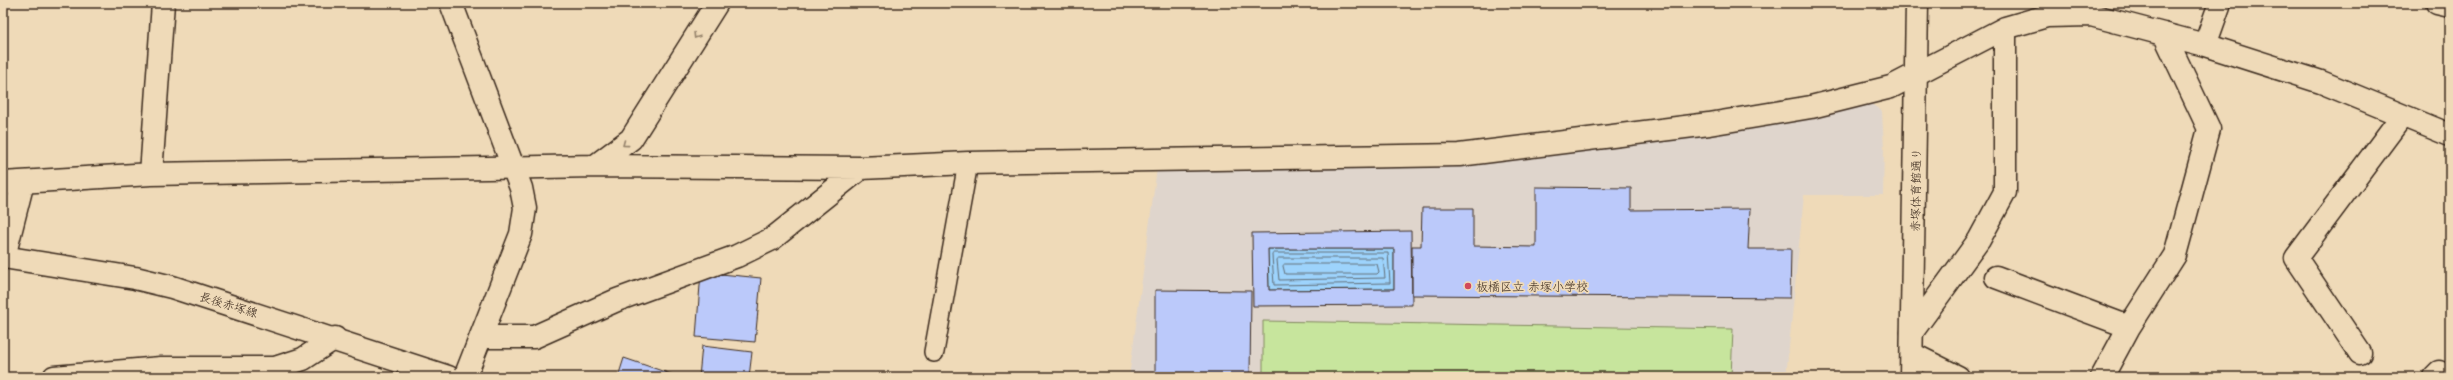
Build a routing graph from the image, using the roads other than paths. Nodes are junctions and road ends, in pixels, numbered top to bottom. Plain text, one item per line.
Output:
1 (163, 3) edge
2 (451, 3) edge
3 (717, 3) edge
4 (1917, 3) edge
5 (2220, 3) edge
6 (2438, 3) edge
7 (2450, 6) edge
8 (2005, 28) junction
9 (2164, 34) junction
10 (2205, 45) junction
11 (1916, 74) junction
12 (2402, 116) junction
13 (2450, 135) edge
14 (968, 163) junction
15 (594, 166) junction
16 (513, 168) junction
17 (861, 168) junction
18 (151, 174) junction
19 (13, 182) edge
20 (3, 257) edge
21 (1996, 277) dead end
22 (2129, 327) junction
23 (1912, 332) junction
24 (481, 337) junction
25 (335, 338) junction
26 (934, 352) dead end
27 (2360, 353) dead end
28 (1912, 354) junction
29 (443, 376) edge
30 (54, 377) edge
31 (465, 377) edge
32 (1911, 377) edge
33 (1958, 377) edge
34 (2102, 377) edge

1 - 18 street
2 - 16 street
3 -> 15 street
4 - 11 street, 赤塚体育館通り
5 - 10 street
6 - 7 street
8 - 9 street
8 - 11 street
8 - 23 street
9 - 10 street
9 - 22 street
10 - 12 street
11 - 14 street
11 - 23 street, 赤塚体育館通り
12 - 13 street
12 - 27 street
14 - 17 street
14 - 26 lane
15 - 16 street
15 - 17 street
16 - 18 street
16 - 24 street
17 - 24 street
18 - 19 street
19 - 20 street
20 - 25 street, 長後赤塚線
21 - 22 street
22 - 34 street
23 - 28 street, 赤塚体育館通り
24 - 31 street
25 - 29 street, 長後赤塚線
25 - 30 street
28 - 32 street, 赤塚体育館通り
28 - 33 street

